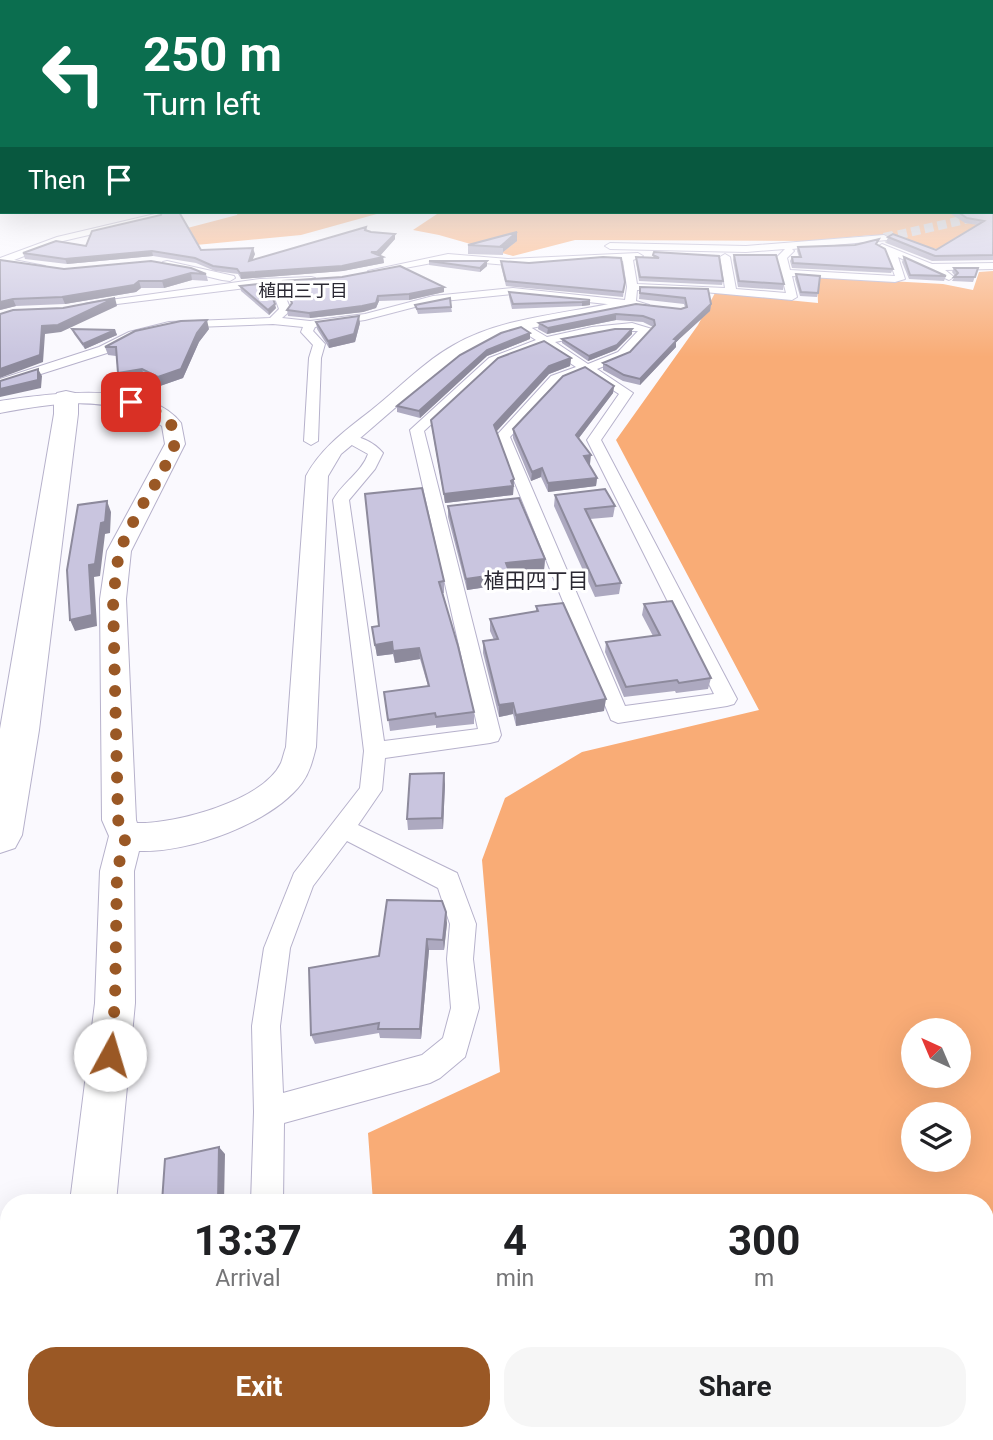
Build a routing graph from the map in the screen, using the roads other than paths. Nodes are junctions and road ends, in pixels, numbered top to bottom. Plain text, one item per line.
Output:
1 (128, 223) edge
2 (884, 237) tunnel mouth
3 (856, 242) junction
4 (593, 244) dead end
5 (575, 245) dead end
6 (890, 250) junction
7 (633, 257) junction
8 (726, 257) junction
9 (1, 261) edge
10 (153, 262) edge
11 (993, 266) edge
12 (931, 267) junction
13 (48, 269) edge
14 (786, 272) junction
15 (361, 274) edge
16 (949, 277) edge
17 (319, 280) edge
18 (260, 282) junction
19 (274, 282) junction
20 (731, 291) junction
21 (631, 295) junction
22 (655, 306) edge
23 (78, 308) edge
24 (273, 321) junction
25 (310, 324) junction
26 (521, 326) junction
27 (544, 341) junction
28 (585, 367) junction
29 (0, 383) edge
30 (66, 398) junction
31 (0, 407) edge
32 (348, 439) junction
33 (311, 440) dead end
34 (375, 751) junction
35 (343, 828) junction
36 (0, 835) edge
37 (126, 836) junction
38 (269, 1112) junction
39 (94, 1194) edge
40 (267, 1194) edge

1 - 9 street
2 - 3 street
3 - 4 street
3 - 6 street
5 - 7 street
6 - 12 street
6 - 14 street
7 - 8 street
7 - 15 street
7 - 21 street
8 - 14 street
8 - 20 street
9 - 13 street
10 - 18 street
11 - 12 street
12 - 16 street
14 - 20 street
17 - 19 street
18 - 19 street
18 - 23 street
19 - 24 street
20 - 21 street
21 - 22 street
21 - 25 street
21 - 26 street
24 - 25 street
24 - 29 street
25 - 33 street
26 - 27 street
26 - 32 street
27 - 28 street
27 - 28 street
27 - 34 street
28 - 28 street
30 - 31 street
30 - 36 highway
30 - 37 street
32 - 34 street
32 - 37 street
34 - 35 street
35 - 38 street
35 - 38 street
37 - 39 street
38 - 40 street

